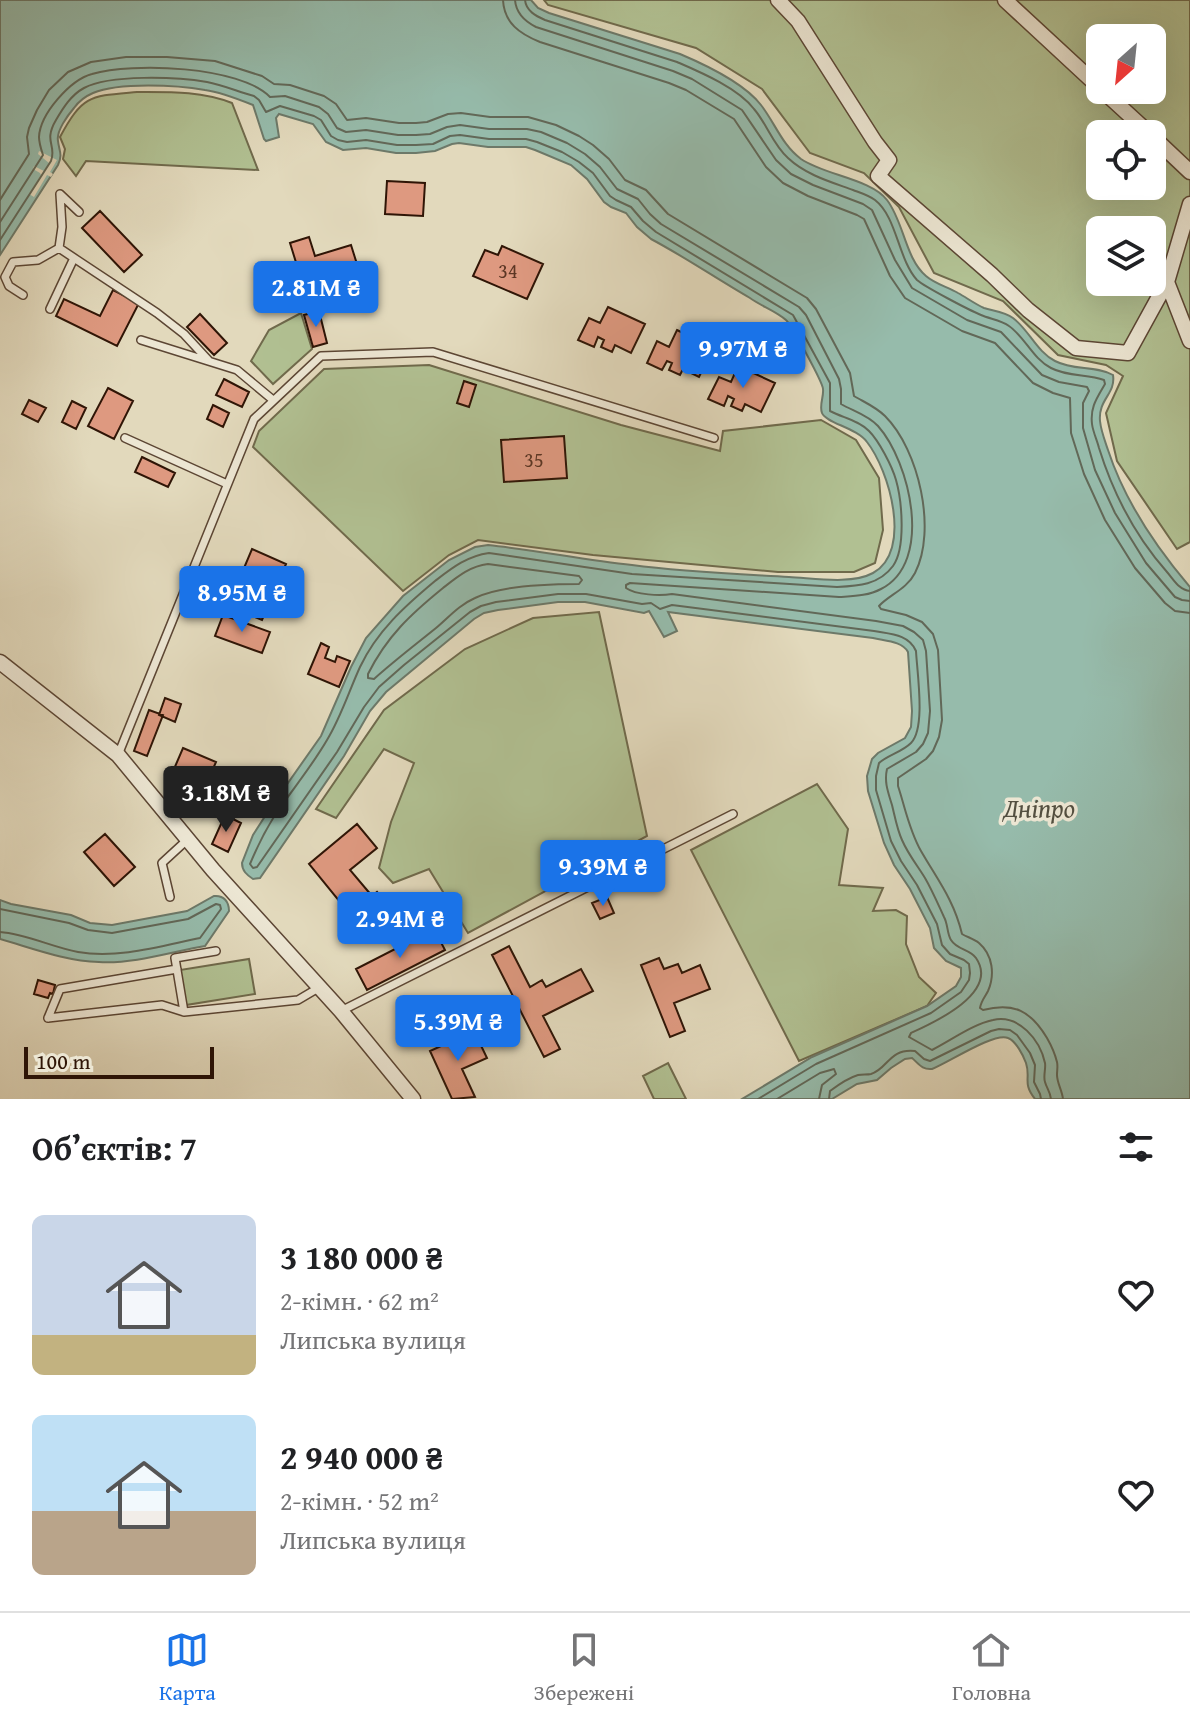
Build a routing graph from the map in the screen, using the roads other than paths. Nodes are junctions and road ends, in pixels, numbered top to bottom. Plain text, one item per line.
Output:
1 (778, 0) edge
2 (1005, 0) edge
3 (1086, 75) edge
4 (1117, 104) edge
5 (1135, 120) edge
6 (1166, 149) edge
7 (1190, 172) edge
8 (1190, 204) edge
9 (79, 212) dead end
10 (59, 248) junction
11 (74, 258) junction
12 (1167, 282) junction
13 (23, 295) dead end
14 (50, 309) dead end
15 (141, 340) dead end
16 (1190, 341) edge
17 (209, 361) junction
18 (273, 400) junction
19 (125, 438) dead end
20 (714, 438) dead end
21 (227, 484) junction
22 (0, 662) edge
23 (118, 755) junction
24 (733, 814) dead end
25 (187, 840) junction
26 (170, 897) dead end
27 (216, 951) dead end
28 (177, 969) junction
29 (320, 987) junction
30 (341, 1011) junction
31 (184, 1012) junction
32 (413, 1099) edge

1 - 12 street
2 - 3 street
4 - 5 street
6 - 7 street
8 - 12 street
9 - 10 lane
10 - 11 lane
10 - 13 lane
11 - 14 lane
11 - 17 lane
12 - 16 street
15 - 17 lane
17 - 18 lane
18 - 20 lane
18 - 21 lane
19 - 21 lane
21 - 23 lane
22 - 23 street
23 - 25 street
24 - 30 lane
25 - 26 lane
25 - 29 street
27 - 28 lane
28 - 31 lane
28 - 31 lane
29 - 30 street
29 - 31 lane
30 - 32 street

